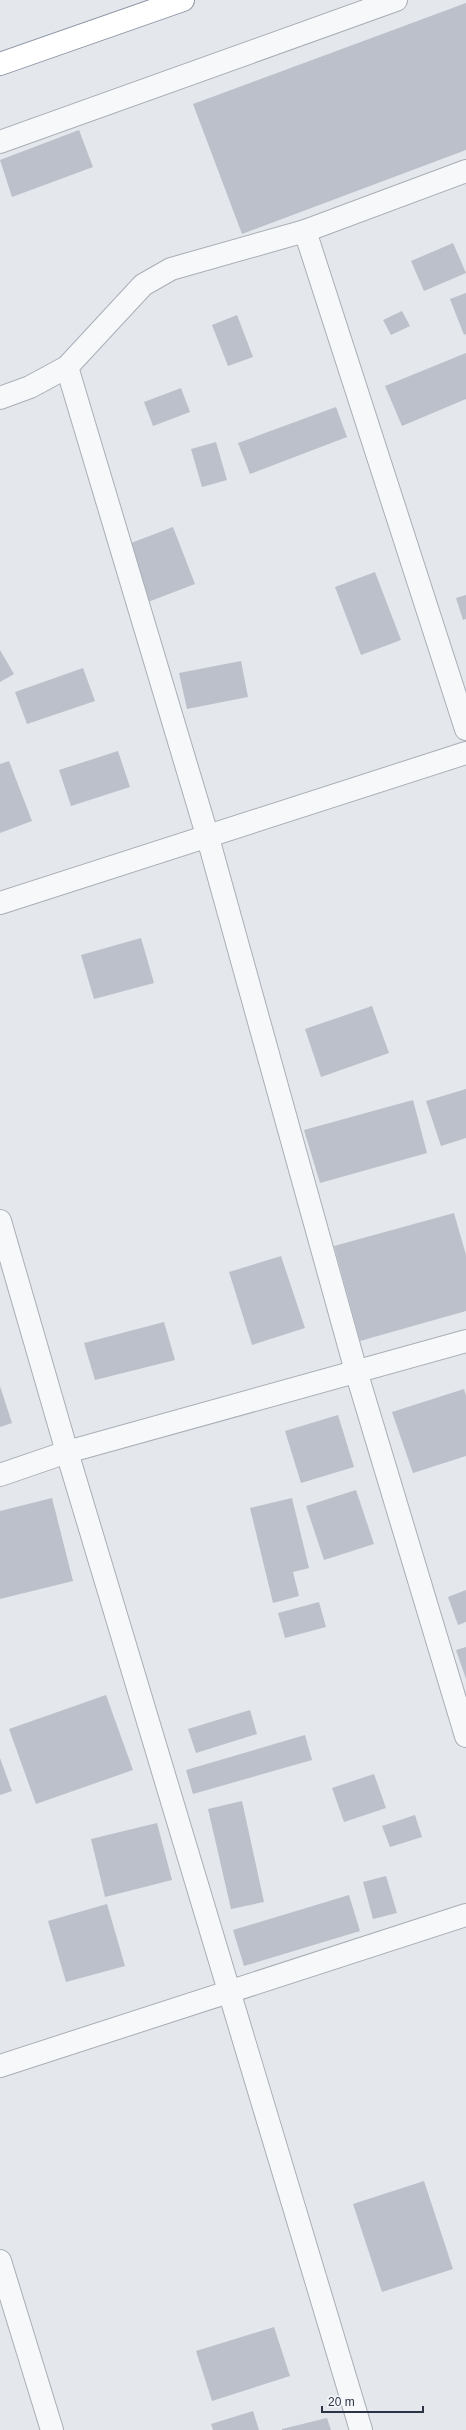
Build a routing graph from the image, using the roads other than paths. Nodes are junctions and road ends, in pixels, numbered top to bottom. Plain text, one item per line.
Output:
1 (183, 0) edge
2 (396, 0) edge
3 (0, 64) edge
4 (0, 142) edge
5 (466, 171) edge
6 (306, 231) junction
7 (67, 367) junction
8 (0, 398) edge
9 (466, 729) edge
10 (466, 753) edge
11 (208, 838) junction
12 (0, 904) edge
13 (0, 1221) edge
14 (466, 1341) edge
15 (356, 1371) junction
16 (67, 1452) junction
17 (0, 1474) edge
18 (466, 1736) edge
19 (466, 1915) edge
20 (229, 1992) junction
21 (0, 2066) edge
22 (0, 2261) edge
23 (52, 2430) edge
24 (361, 2430) edge

1 - 3 highway
2 - 4 street
5 - 6 street
6 - 7 street
6 - 9 street
7 - 8 street
7 - 11 street
10 - 11 street
11 - 12 street
11 - 15 street
13 - 16 street
14 - 15 street
15 - 16 street
15 - 18 street
16 - 17 street
16 - 20 street
19 - 20 street
20 - 21 street
20 - 24 street
22 - 23 street

